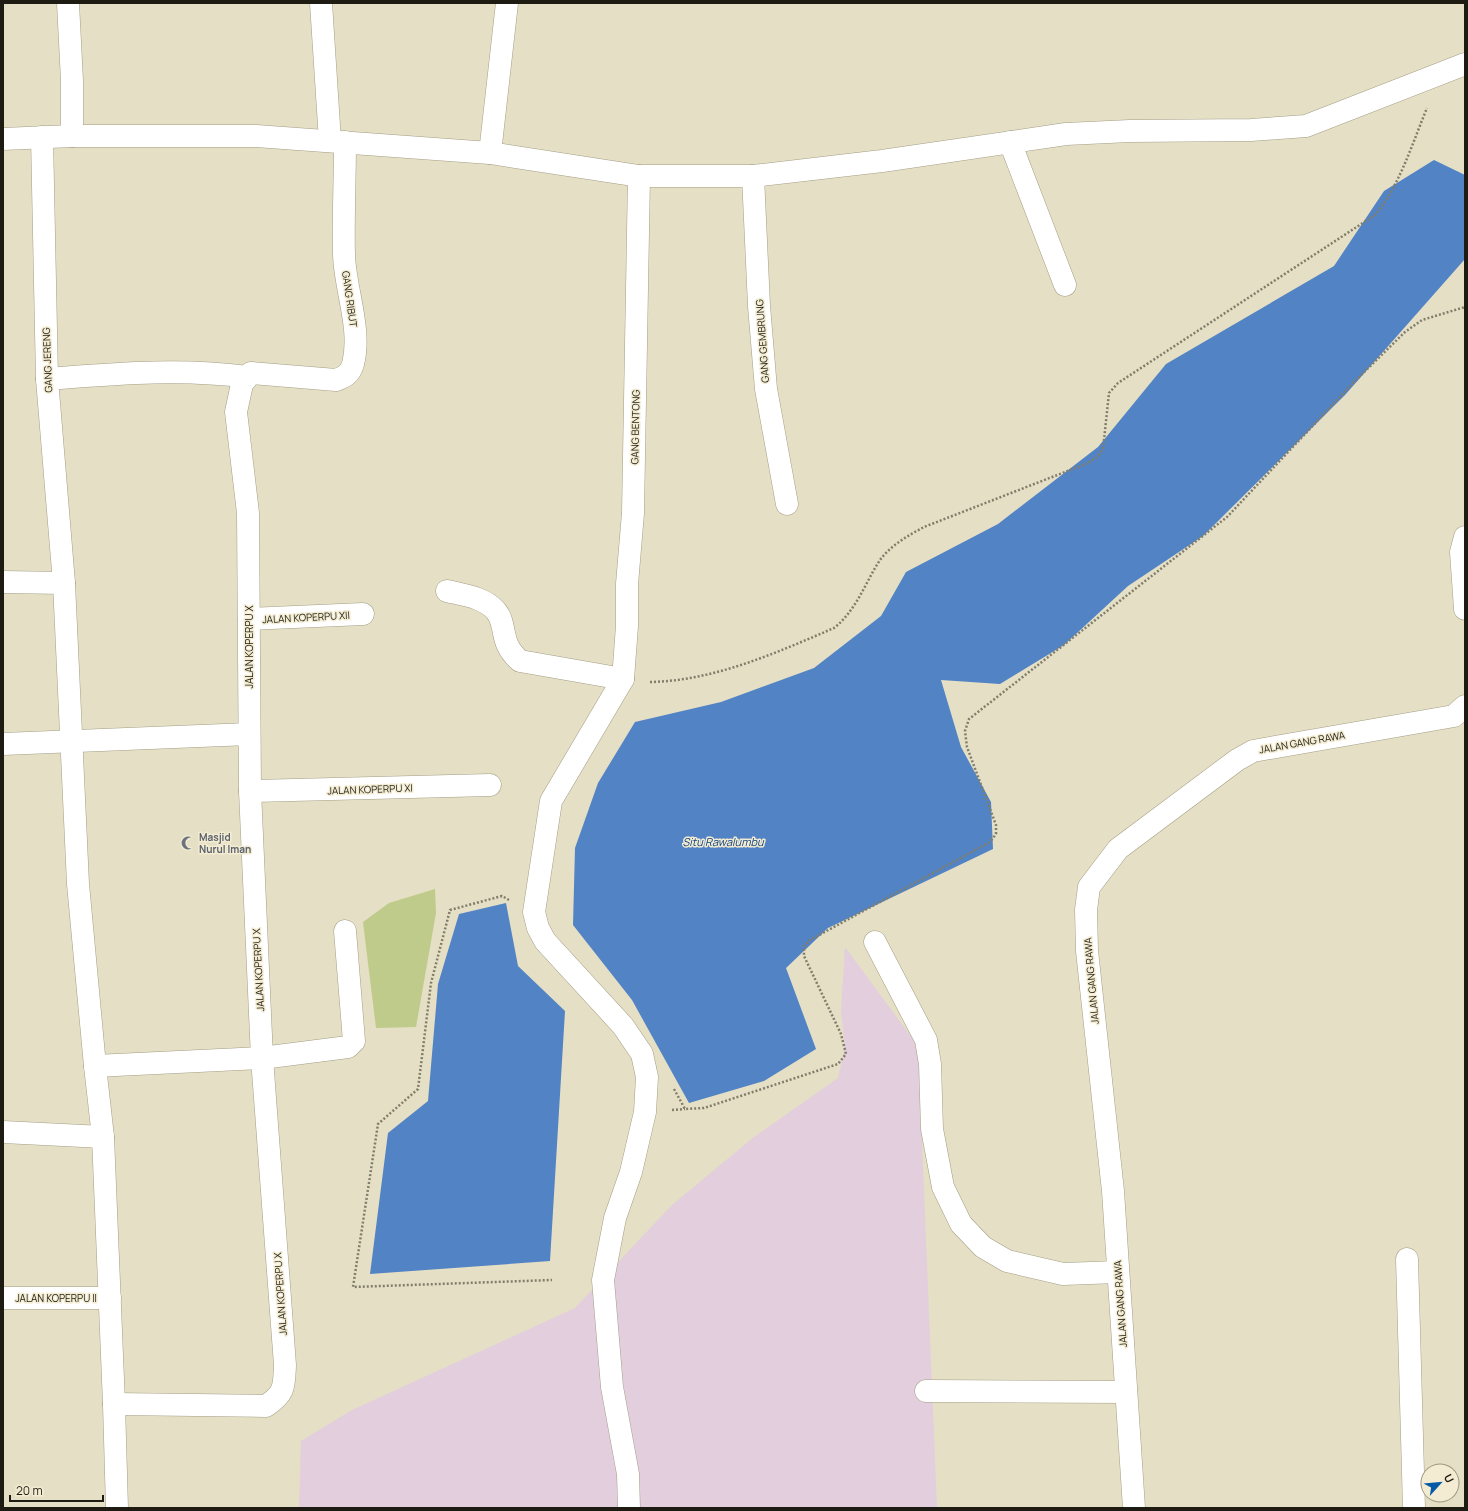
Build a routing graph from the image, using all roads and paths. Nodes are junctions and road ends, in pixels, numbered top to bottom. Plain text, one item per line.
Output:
1 (68, 3) edge
2 (321, 3) edge
3 (507, 3) edge
4 (1465, 64) edge
5 (1431, 103) dead end
6 (72, 136) junction
7 (42, 137) junction
8 (3, 139) edge
9 (338, 142) junction
10 (1010, 142) junction
11 (490, 152) junction
12 (639, 176) junction
13 (753, 176) junction
14 (1065, 285) dead end
15 (1465, 307) edge
16 (246, 377) junction
17 (47, 379) junction
18 (788, 504) dead end
19 (1465, 537) edge
20 (3, 582) edge
21 (64, 583) junction
22 (447, 591) dead end
23 (1465, 609) edge
24 (363, 614) dead end
25 (249, 619) junction
26 (623, 678) junction
27 (1465, 706) edge
28 (249, 734) junction
29 (70, 742) junction
30 (3, 744) edge
31 (490, 785) dead end
32 (250, 791) junction
33 (534, 912) junction
34 (345, 930) dead end
35 (875, 942) dead end
36 (262, 1058) junction
37 (95, 1066) junction
38 (674, 1088) dead end
39 (3, 1132) edge
40 (103, 1136) junction
41 (1407, 1259) dead end
42 (1118, 1272) junction
43 (552, 1280) dead end
44 (3, 1298) edge
45 (110, 1298) junction
46 (926, 1391) dead end
47 (1126, 1392) junction
48 (114, 1404) junction
49 (117, 1508) edge
50 (629, 1508) edge
51 (1134, 1508) edge
52 (1414, 1508) edge

1 - 6 street
2 - 9 street, GANG RIBUT
3 - 11 street
4 - 10 street
5 - 26 path
6 - 7 street
6 - 9 street
7 - 8 street
7 - 17 street, GANG JERENG
9 - 11 street
9 - 16 street, GANG RIBUT
10 - 13 street
10 - 14 street
11 - 12 street
12 - 13 street
12 - 26 street, GANG BENTONG
13 - 18 street, GANG GEMBRUNG
15 - 38 path
16 - 17 street, GANG RIBUT
16 - 25 street, JALAN KOPERPU X
17 - 21 street, GANG JERENG
19 - 23 street
20 - 21 street
21 - 29 street, GANG JERENG
22 - 26 street
24 - 25 street, JALAN KOPERPU XII
25 - 28 street, JALAN KOPERPU X
26 - 33 street
27 - 42 street, JALAN GANG RAWA
28 - 29 street
28 - 32 street, JALAN KOPERPU X
29 - 30 street
29 - 37 street, GANG JERENG
31 - 32 street, JALAN KOPERPU XI
32 - 36 street, JALAN KOPERPU X
33 - 43 path
33 - 50 street
34 - 36 street
35 - 42 street
36 - 37 street
36 - 48 street, JALAN KOPERPU X
37 - 40 street, GANG JERENG
39 - 40 street
40 - 45 street, GANG JERENG
41 - 52 street
42 - 47 street, JALAN GANG RAWA
44 - 45 street, JALAN KOPERPU II
45 - 48 street, GANG JERENG
46 - 47 street
47 - 51 street, JALAN GANG RAWA
48 - 49 street, GANG JERENG

